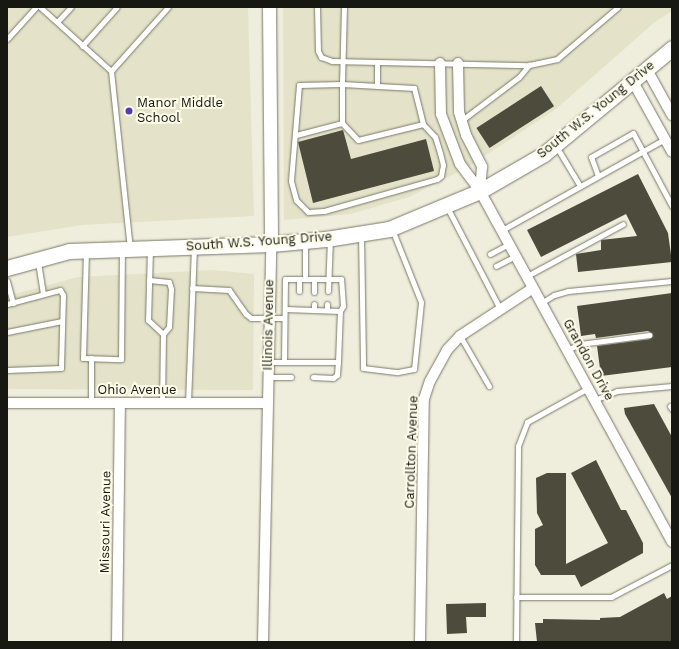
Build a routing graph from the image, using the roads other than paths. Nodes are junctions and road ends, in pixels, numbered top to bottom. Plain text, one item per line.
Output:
1 (36, 7) edge
2 (40, 7) edge
3 (71, 7) edge
4 (117, 7) edge
5 (168, 7) edge
6 (269, 7) edge
7 (317, 7) edge
8 (344, 7) edge
9 (616, 8) edge
10 (57, 22) junction
11 (7, 40) edge
12 (82, 46) junction
13 (672, 48) edge
14 (342, 61) junction
15 (377, 62) junction
16 (440, 62) junction
17 (458, 63) junction
18 (528, 65) junction
19 (646, 68) junction
20 (110, 71) junction
21 (632, 80) junction
22 (342, 84) junction
23 (377, 86) junction
24 (672, 115) edge
25 (462, 120) junction
26 (342, 123) junction
27 (423, 124) junction
28 (296, 135) junction
29 (668, 137) edge
30 (556, 144) junction
31 (643, 151) junction
32 (672, 152) edge
33 (598, 176) junction
34 (580, 186) junction
35 (480, 191) junction
36 (446, 205) junction
37 (672, 206) edge
38 (623, 224) dead end
39 (392, 228) junction
40 (502, 230) junction
41 (361, 233) junction
42 (330, 239) junction
43 (305, 241) junction
44 (271, 244) junction
45 (509, 244) junction
46 (194, 247) junction
47 (150, 248) junction
48 (126, 249) junction
49 (86, 250) junction
50 (490, 254) dead end
51 (516, 256) junction
52 (38, 260) junction
53 (496, 266) dead end
54 (7, 268) edge
55 (527, 276) junction
56 (300, 279) junction
57 (306, 279) junction
58 (314, 279) junction
59 (329, 279) junction
60 (149, 280) junction
61 (7, 281) edge
62 (672, 282) edge
63 (192, 288) junction
64 (533, 288) junction
65 (299, 291) dead end
66 (328, 291) dead end
67 (314, 292) dead end
68 (43, 294) junction
69 (541, 303) junction
70 (10, 304) edge
71 (314, 304) dead end
72 (327, 304) dead end
73 (285, 309) junction
74 (500, 309) junction
75 (314, 310) junction
76 (327, 310) junction
77 (340, 310) junction
78 (269, 318) junction
79 (284, 318) junction
80 (62, 321) junction
81 (7, 332) edge
82 (163, 334) junction
83 (648, 335) dead end
84 (460, 336) junction
85 (567, 350) junction
86 (91, 358) junction
87 (268, 362) junction
88 (284, 362) junction
89 (338, 362) junction
90 (7, 370) edge
91 (268, 377) junction
92 (291, 377) dead end
93 (313, 377) dead end
94 (488, 386) dead end
95 (672, 386) edge
96 (588, 388) junction
97 (594, 400) junction
98 (7, 403) edge
99 (91, 403) junction
100 (120, 403) junction
101 (162, 403) junction
102 (188, 403) junction
103 (268, 403) junction
104 (672, 542) edge
105 (672, 565) edge
106 (516, 597) junction
107 (117, 642) edge
108 (263, 642) edge
109 (420, 642) edge
110 (516, 642) edge

1 - 11 lane
2 - 10 lane
3 - 10 lane
4 - 12 lane
5 - 20 lane
6 - 44 street, Illinois Avenue
7 - 14 lane
8 - 14 lane
9 - 18 lane
10 - 12 lane
12 - 20 lane
13 - 19 main road, South W.S. Young Drive
14 - 15 lane
14 - 22 lane
15 - 16 lane
15 - 23 lane
16 - 17 lane
16 - 35 street, Grandon Drive
17 - 18 lane
17 - 25 street
18 - 25 lane
19 - 21 main road, South W.S. Young Drive
19 - 24 street
20 - 48 lane
21 - 29 street
21 - 30 main road, South W.S. Young Drive
22 - 23 lane
22 - 26 lane
22 - 28 lane
23 - 27 lane
25 - 35 street
26 - 27 lane
26 - 28 lane
27 - 28 lane
29 - 31 lane
29 - 32 street
30 - 34 lane
30 - 35 main road, South W.S. Young Drive
31 - 33 lane
31 - 33 lane
31 - 37 lane
33 - 34 lane
34 - 40 lane
35 - 36 main road, South W.S. Young Drive
35 - 40 street, Grandon Drive
36 - 39 main road, South W.S. Young Drive
36 - 74 lane
38 - 55 lane
39 - 41 main road, South W.S. Young Drive
39 - 41 lane
40 - 45 street, Grandon Drive
41 - 42 main road, South W.S. Young Drive
42 - 43 main road, South W.S. Young Drive
42 - 59 lane
43 - 44 main road, South W.S. Young Drive
43 - 57 lane
44 - 46 main road, South W.S. Young Drive
44 - 78 street, Illinois Avenue
45 - 50 lane
45 - 51 street, Grandon Drive
46 - 47 main road, South W.S. Young Drive
46 - 63 lane
47 - 48 main road, South W.S. Young Drive
47 - 60 lane
48 - 49 main road, South W.S. Young Drive
48 - 86 lane
49 - 52 main road, South W.S. Young Drive
49 - 86 lane
51 - 53 lane
51 - 55 street, Grandon Drive
52 - 54 main road, South W.S. Young Drive
52 - 68 lane
55 - 64 street, Grandon Drive
56 - 57 lane
56 - 65 lane
56 - 73 lane
57 - 58 lane
58 - 59 lane
58 - 67 lane
59 - 66 lane
59 - 77 lane
60 - 82 lane
60 - 82 lane
61 - 70 lane
62 - 69 lane
63 - 78 lane
63 - 102 lane
64 - 69 street, Grandon Drive
64 - 74 street, Carrollton Avenue
68 - 70 lane
68 - 80 lane
69 - 85 street, Grandon Drive
71 - 75 lane
72 - 76 lane
73 - 75 lane
73 - 79 lane
74 - 84 street, Carrollton Avenue
75 - 76 lane
76 - 77 lane
77 - 89 lane
78 - 79 lane
78 - 87 street, Illinois Avenue
79 - 88 lane
80 - 81 lane
80 - 90 lane
82 - 101 lane
83 - 85 lane
84 - 94 lane
84 - 109 street, Carrollton Avenue
85 - 96 street, Grandon Drive
86 - 99 lane
87 - 88 lane
87 - 91 street, Illinois Avenue
88 - 89 lane
89 - 93 lane
91 - 92 lane
91 - 103 street, Illinois Avenue
95 - 97 lane
96 - 97 street, Grandon Drive
96 - 106 lane
97 - 104 street, Grandon Drive
98 - 99 street, Ohio Avenue
99 - 100 street, Ohio Avenue
100 - 101 street, Ohio Avenue
100 - 107 street, Missouri Avenue
101 - 102 street, Ohio Avenue
102 - 103 street, Ohio Avenue
103 - 108 street, Illinois Avenue
105 - 106 lane
106 - 110 lane

